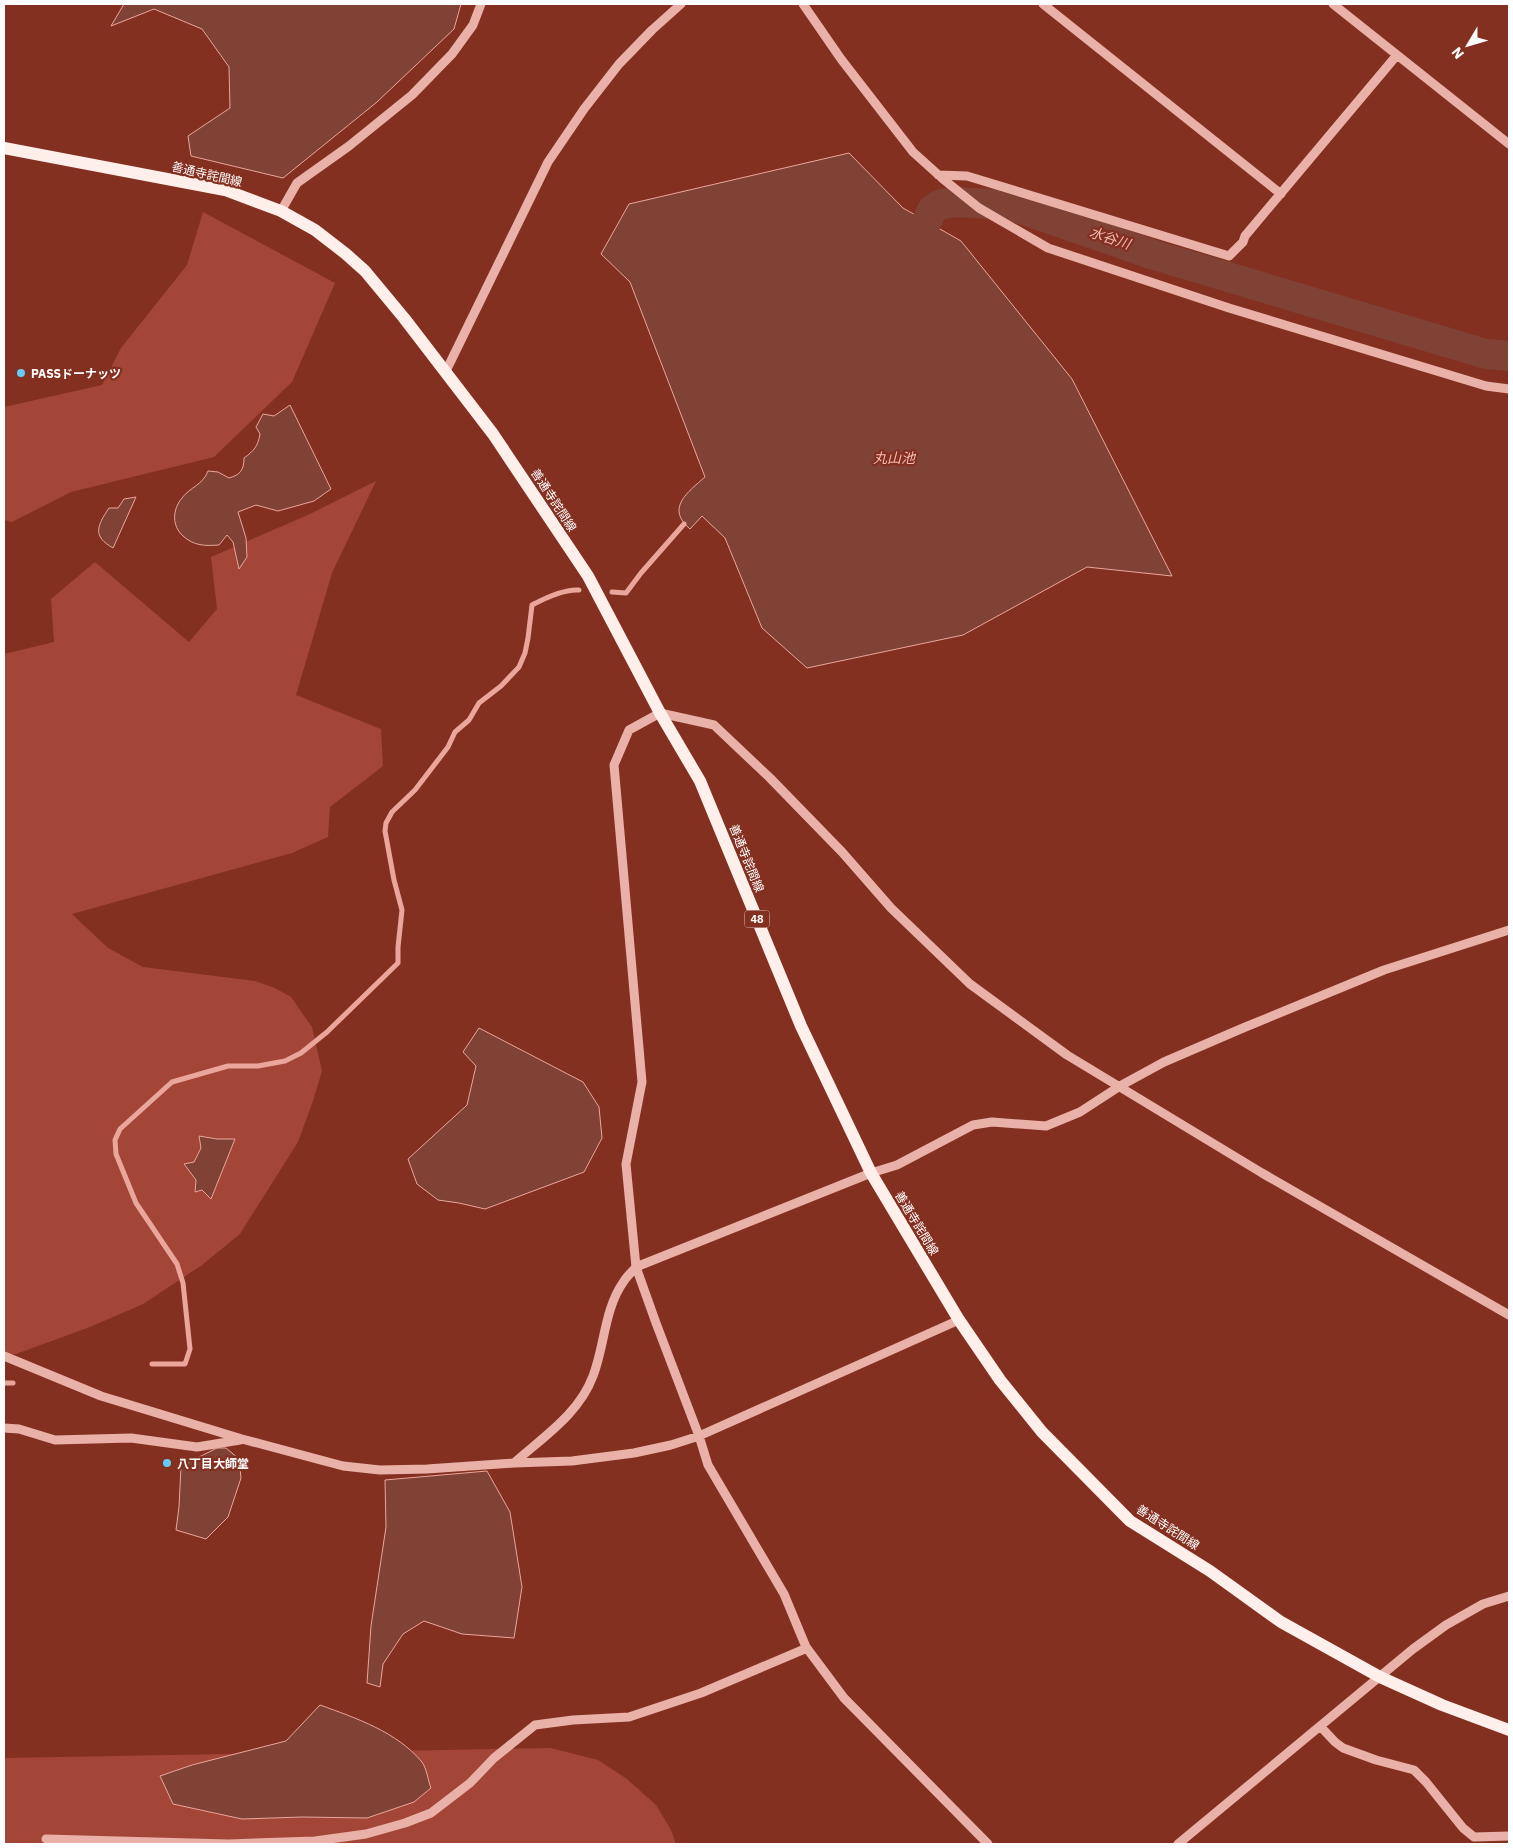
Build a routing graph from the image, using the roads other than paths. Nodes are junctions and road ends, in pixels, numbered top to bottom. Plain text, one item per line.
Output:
1 (481, 4) edge
2 (681, 4) edge
3 (803, 4) edge
4 (1043, 4) edge
5 (1333, 4) edge
6 (1396, 55) junction
7 (1509, 144) edge
8 (4, 148) edge
9 (938, 174) junction
10 (1281, 194) junction
11 (281, 211) junction
12 (446, 371) junction
13 (1509, 389) edge
14 (660, 713) junction
15 (1509, 930) edge
16 (1120, 1086) junction
17 (871, 1173) junction
18 (636, 1267) junction
19 (1509, 1315) edge
20 (958, 1320) junction
21 (4, 1356) edge
22 (4, 1428) edge
23 (700, 1436) junction
24 (242, 1440) junction
25 (514, 1463) junction
26 (1509, 1596) edge
27 (808, 1648) junction
28 (1380, 1677) junction
29 (1320, 1726) junction
30 (1509, 1730) edge
31 (1509, 1836) edge
32 (46, 1839) dead end
33 (988, 1844) edge
34 (1178, 1844) edge

1 - 11 street
2 - 12 street
3 - 9 street
4 - 10 street
5 - 6 street
6 - 7 street
6 - 10 street
8 - 11 main road, 善通寺詫間線 / 48
9 - 10 street
9 - 13 street
11 - 12 main road, 善通寺詫間線 / 48
12 - 14 main road, 善通寺詫間線 / 48
14 - 16 street
14 - 17 main road, 善通寺詫間線 / 48
14 - 18 street
15 - 16 street
16 - 17 street
16 - 19 street
17 - 18 street
17 - 20 main road, 善通寺詫間線 / 48
18 - 23 street
18 - 25 street
20 - 23 street
20 - 28 main road, 善通寺詫間線 / 48
21 - 24 street
22 - 24 street
23 - 25 street
23 - 27 street
24 - 25 street
26 - 28 street
27 - 32 street
27 - 33 street
28 - 29 street
28 - 30 main road, 善通寺詫間線 / 48
29 - 31 street
29 - 34 street

